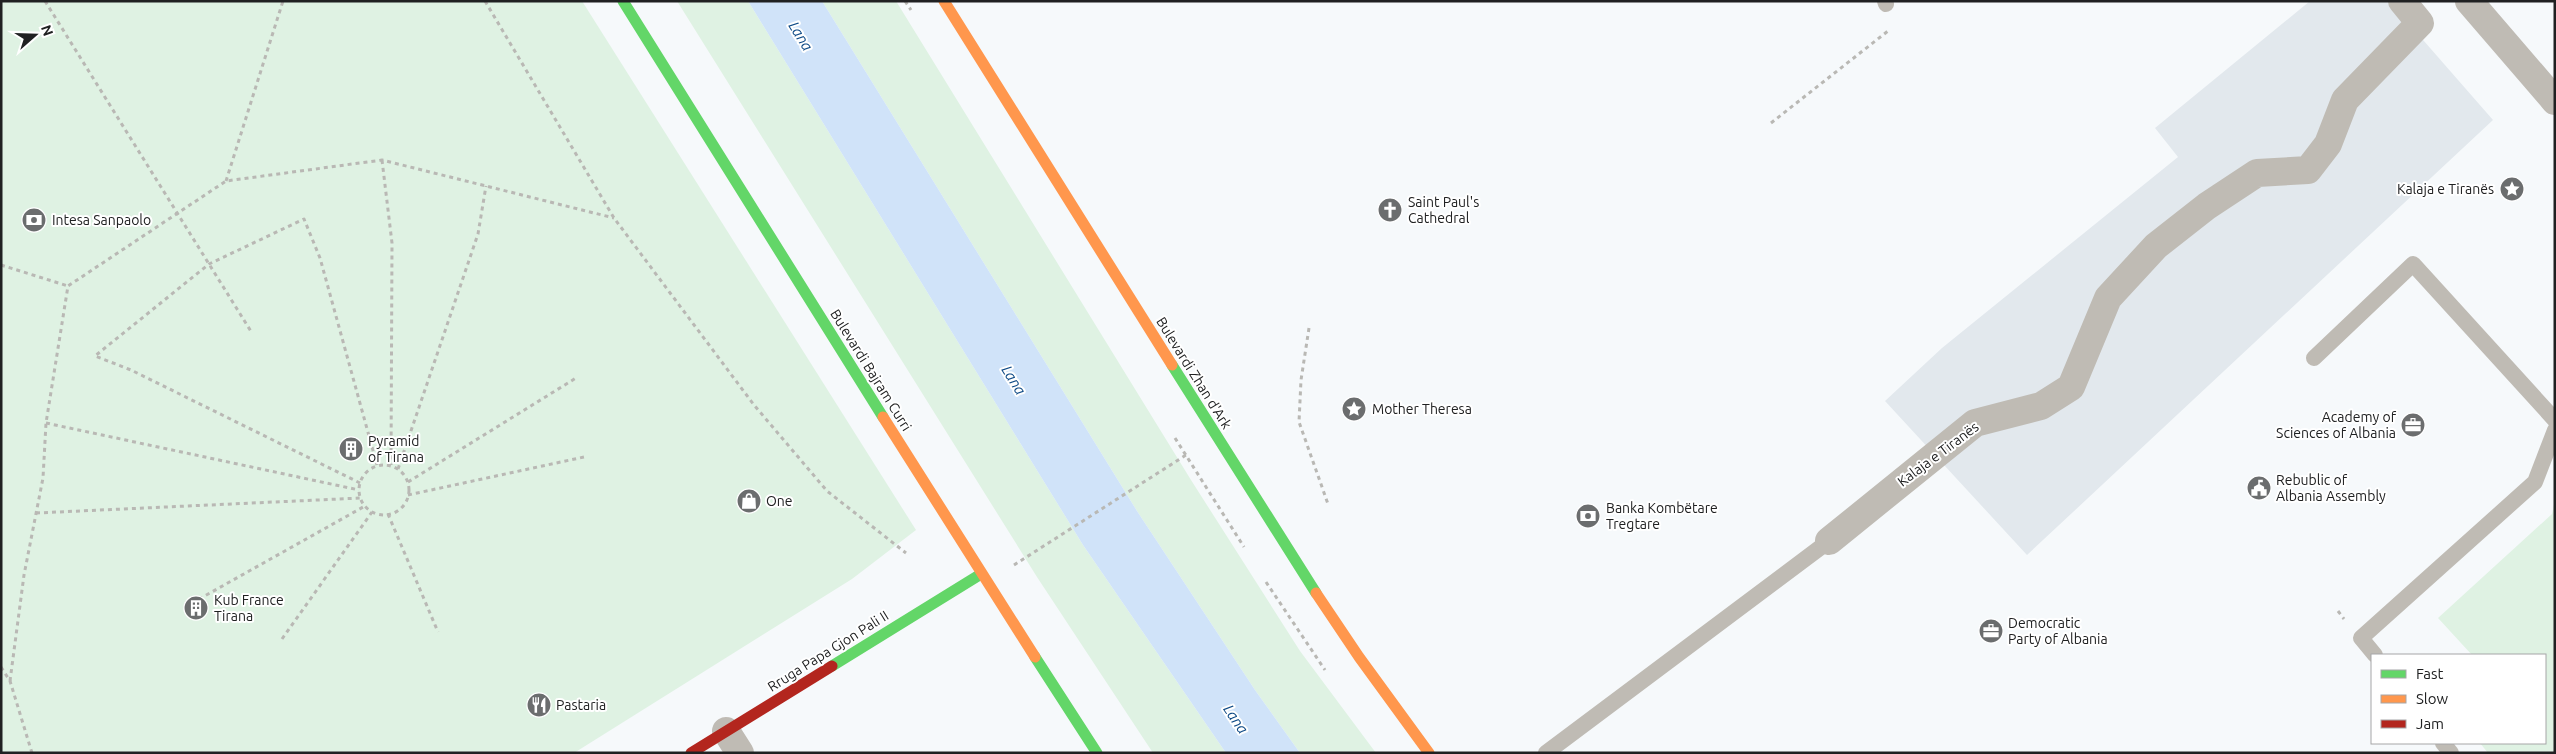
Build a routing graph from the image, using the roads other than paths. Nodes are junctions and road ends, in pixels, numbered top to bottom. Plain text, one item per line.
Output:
1 (623, 1) edge
2 (944, 1) edge
3 (2402, 1) edge
4 (2469, 1) edge
5 (2555, 101) edge
6 (2314, 358) dead end
7 (2555, 420) edge
8 (2555, 430) edge
9 (1829, 541) joint
10 (980, 574) junction
11 (2374, 654) edge
12 (733, 742) edge
13 (690, 753) edge
14 (1097, 753) edge
15 (1430, 753) edge
16 (1546, 753) edge

1 - 10 main road, Bulevardi Bajram Curri
2 - 15 main road, Bulevardi Zhan d'Ark
3 - 9 street, Kalaja e Tiranës
4 - 5 street
6 - 7 lane
8 - 11 lane
9 - 16 lane
10 - 12 main road, Rruga Papa Gjon Pali II
10 - 14 main road, Bulevardi Bajram Curri
12 - 13 main road, Rruga Papa Gjon Pali II

